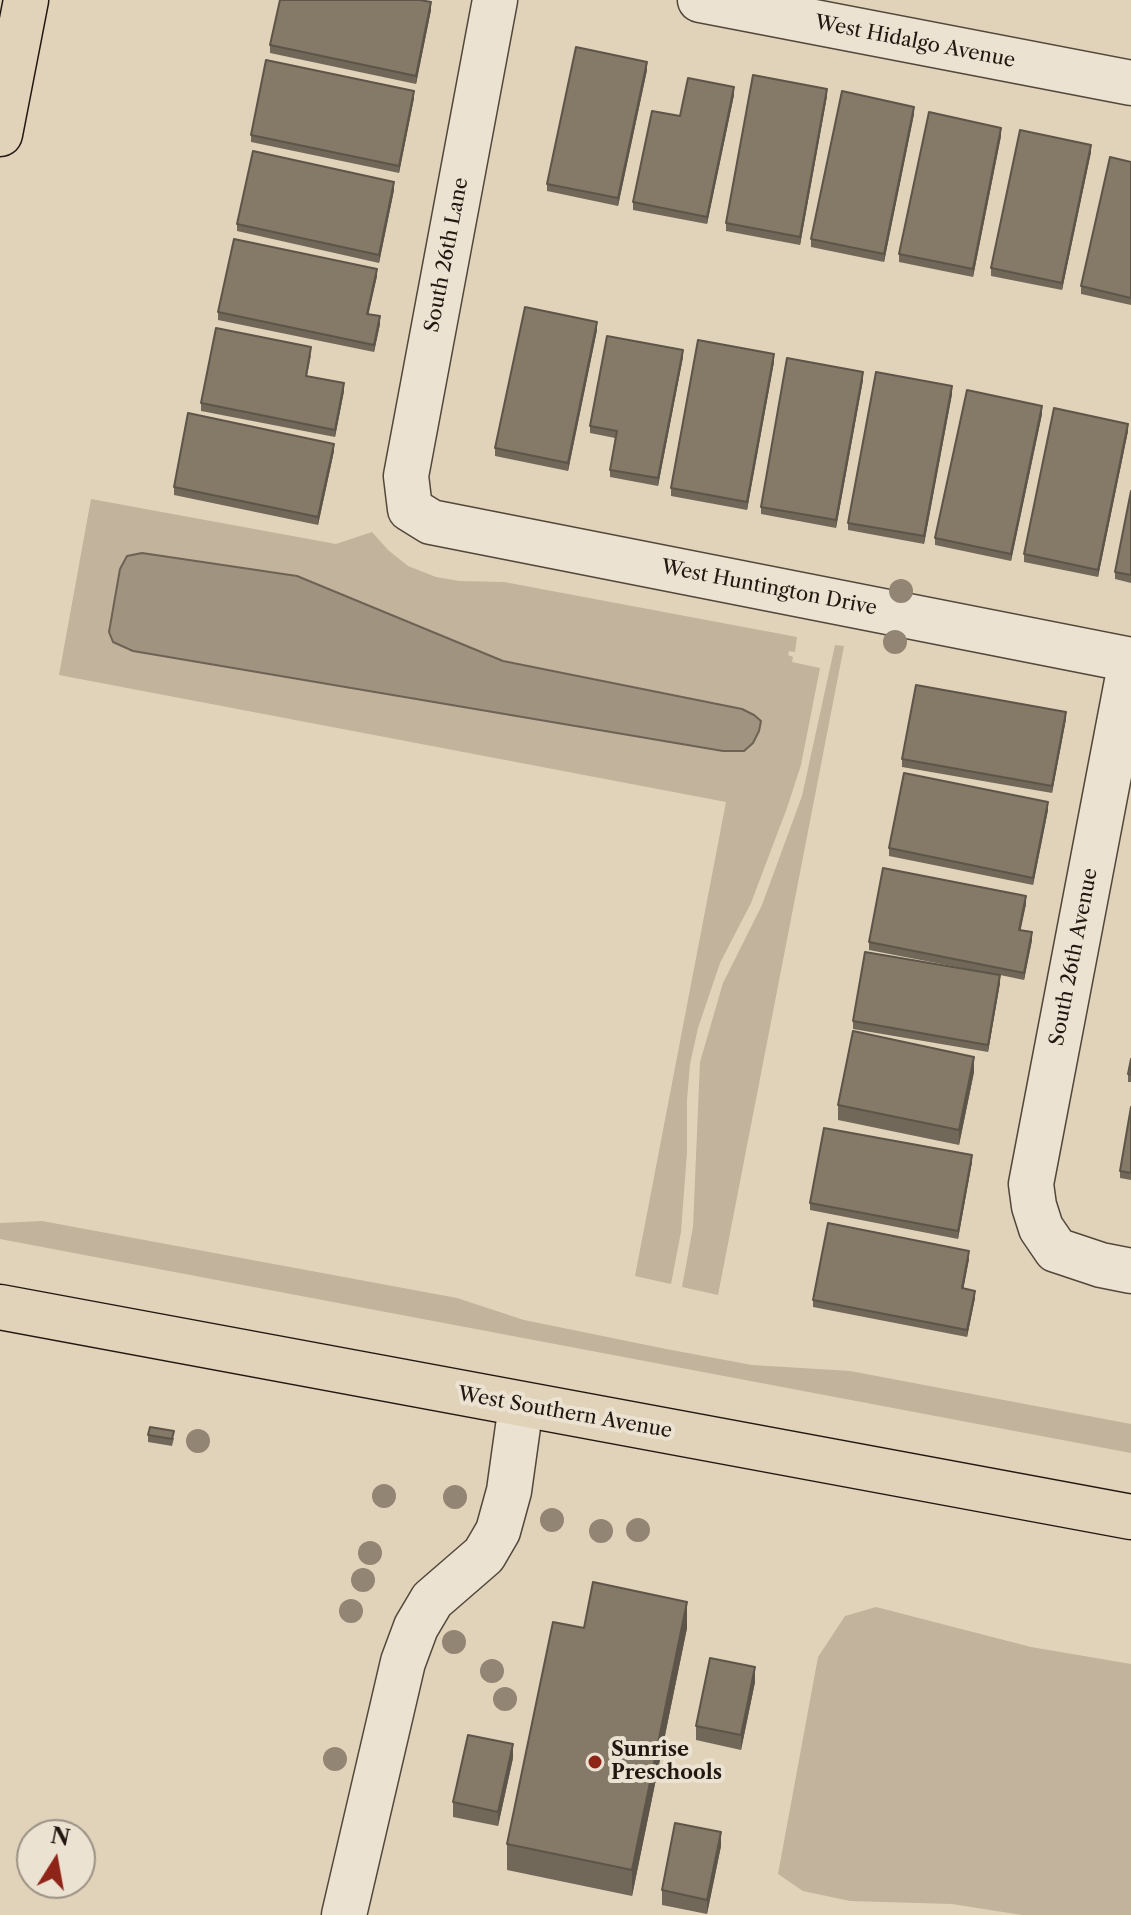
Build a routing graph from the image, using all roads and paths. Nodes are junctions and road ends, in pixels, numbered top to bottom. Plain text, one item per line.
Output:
1 (26, 0) edge
2 (495, 0) edge
3 (700, 0) edge
4 (1131, 83) edge
5 (0, 134) edge
6 (410, 509) joint
7 (1131, 660) edge
8 (1131, 1271) edge
9 (0, 1307) edge
10 (521, 1405) junction
11 (1131, 1517) edge
12 (344, 1915) edge

1 - 5 main road
2 - 6 street, South 26th Lane
3 - 4 street, West Hidalgo Avenue
6 - 7 street, West Huntington Drive
7 - 8 street, South 26th Avenue
9 - 10 main road, West Southern Avenue
10 - 11 main road, West Southern Avenue
10 - 12 street

